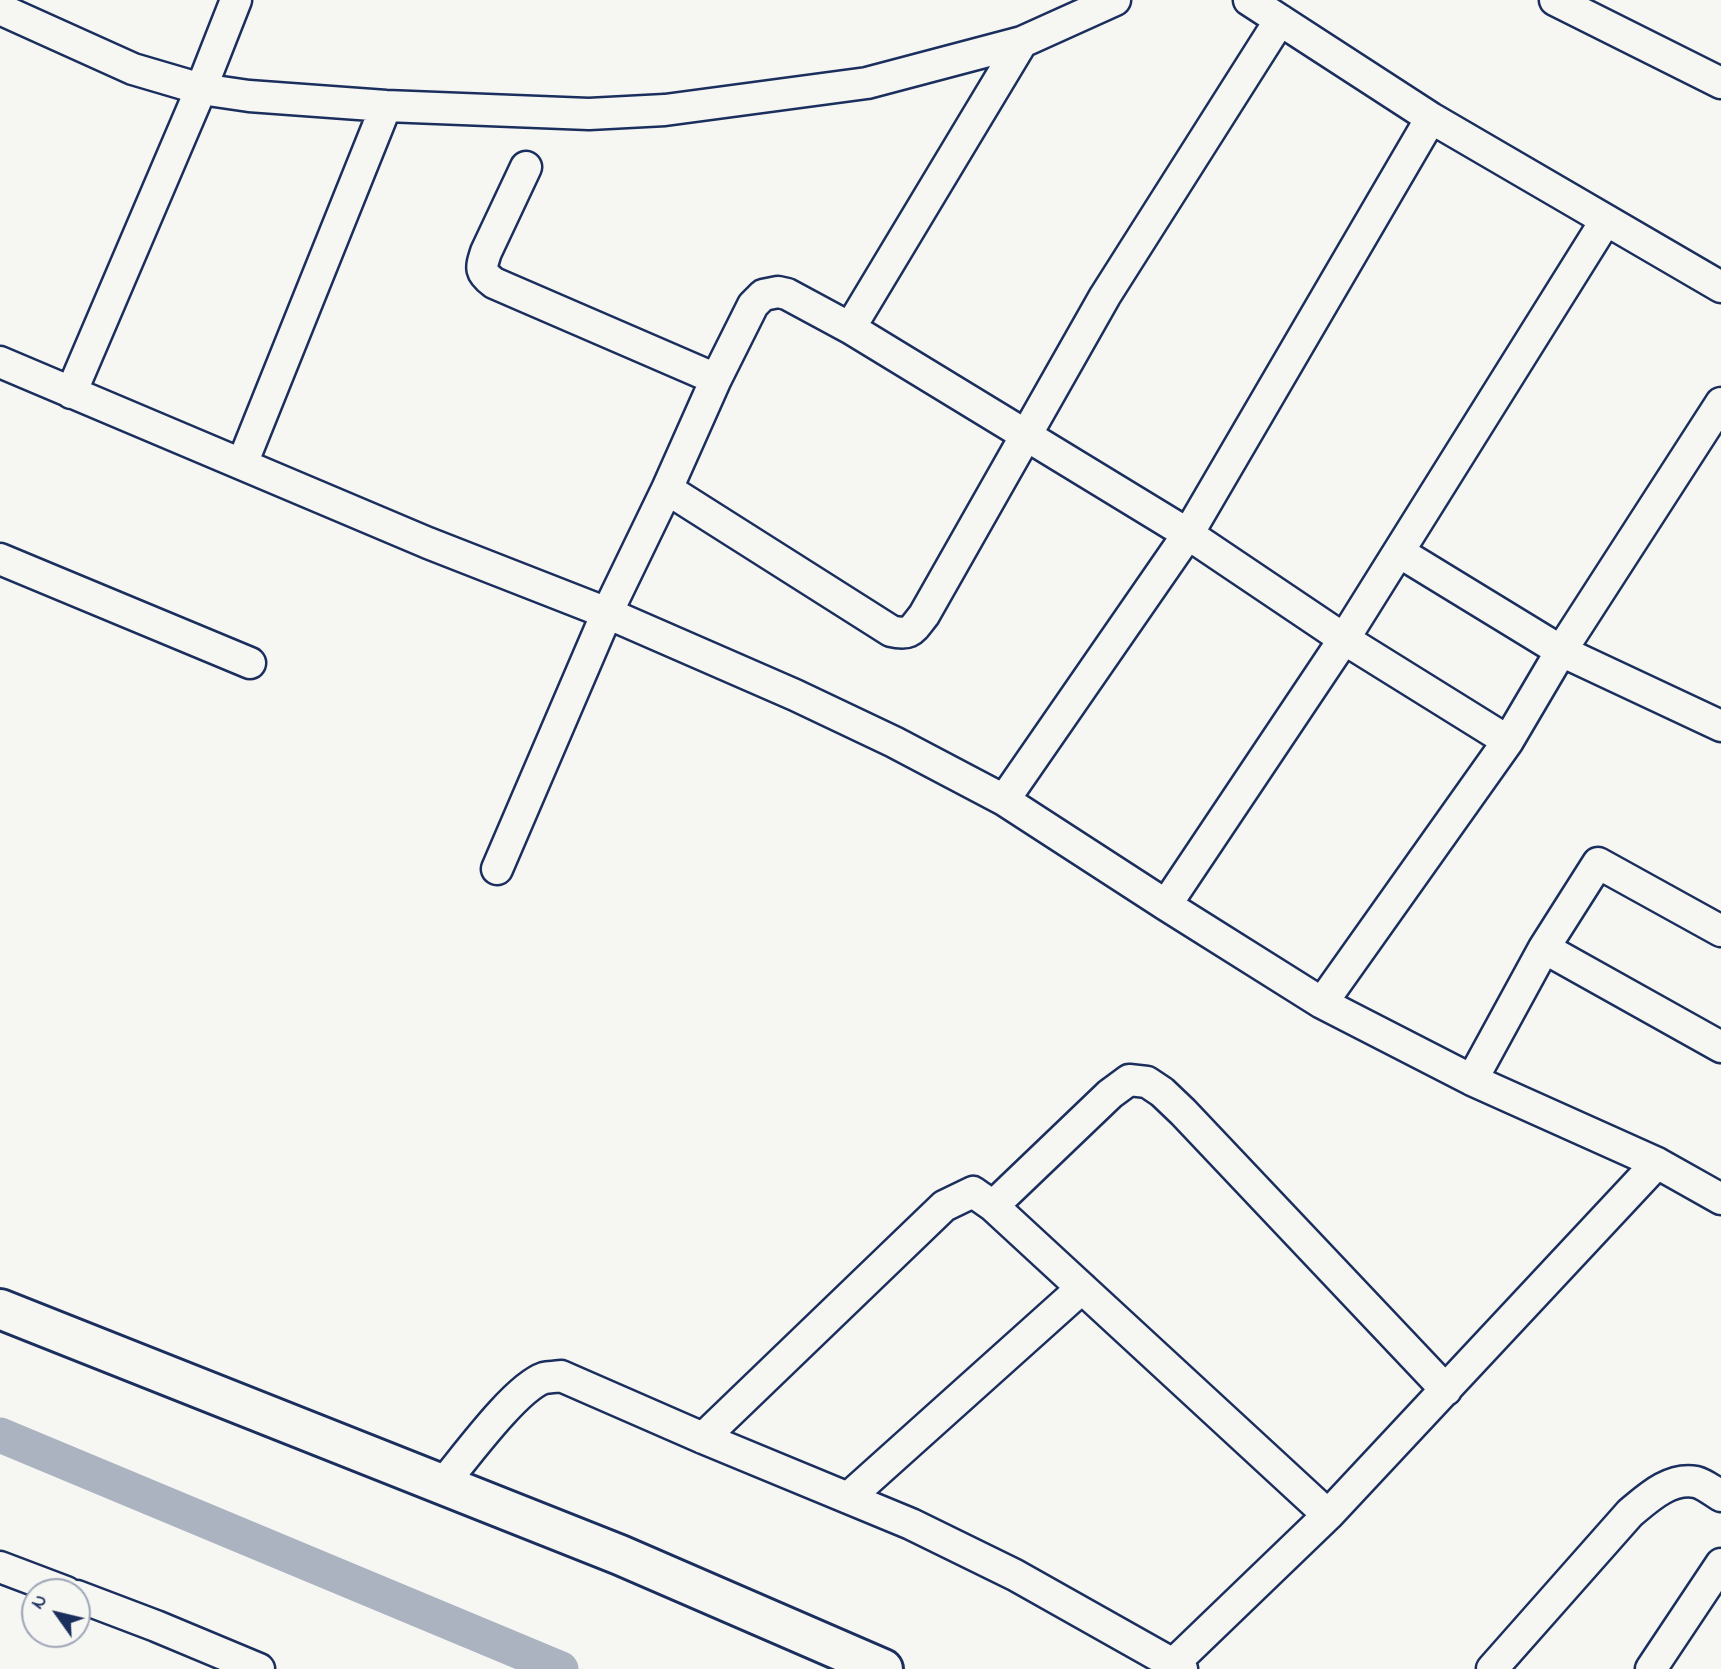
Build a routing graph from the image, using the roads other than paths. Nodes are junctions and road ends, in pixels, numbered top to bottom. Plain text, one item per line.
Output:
1 (236, 0) edge
2 (1115, 0) edge
3 (1249, 0) edge
4 (1555, 0) edge
5 (0, 9) edge
6 (1280, 20) junction
7 (1021, 42) junction
8 (1721, 83) edge
9 (201, 89) junction
10 (386, 106) junction
11 (1431, 118) junction
12 (526, 167) dead end
13 (1606, 220) junction
14 (1721, 287) edge
15 (850, 328) junction
16 (0, 362) edge
17 (716, 379) junction
18 (71, 393) junction
19 (1721, 403) edge
20 (1026, 434) junction
21 (242, 464) junction
22 (667, 489) junction
23 (1188, 534) junction
24 (1399, 552) junction
25 (0, 559) edge
26 (607, 612) junction
27 (1345, 639) junction
28 (1561, 651) junction
29 (250, 663) dead end
30 (1721, 726) edge
31 (1508, 741) junction
32 (1004, 800) junction
33 (497, 869) dead end
34 (1166, 905) junction
35 (1721, 931) edge
36 (1544, 948) junction
37 (1322, 1003) junction
38 (1721, 1047) edge
39 (1472, 1080) junction
40 (1657, 1163) junction
41 (1721, 1199) edge
42 (993, 1206) junction
43 (1082, 1288) junction
44 (0, 1309) edge
45 (1446, 1390) junction
46 (703, 1438) junction
47 (442, 1485) junction
48 (1721, 1496) edge
49 (848, 1498) junction
50 (1328, 1516) junction
51 (1721, 1564) edge
52 (0, 1567) edge
53 (29, 1578) edge
54 (91, 1601) edge
55 (1174, 1667) edge
56 (259, 1669) edge
57 (883, 1669) edge
58 (1492, 1669) edge
59 (1651, 1669) edge

1 - 9 street
2 - 7 street
3 - 6 street
4 - 8 street
5 - 9 street
6 - 11 street
6 - 20 street
7 - 10 street
7 - 15 street
9 - 10 street
9 - 18 street
10 - 21 street
11 - 13 street
11 - 23 street
12 - 17 street
13 - 14 street
13 - 24 street
15 - 17 street
15 - 20 street
16 - 18 street
17 - 22 street
18 - 21 street
19 - 28 street
20 - 22 street
20 - 23 street
21 - 26 street
22 - 26 street
23 - 27 street
23 - 32 street
24 - 27 street
24 - 28 street
25 - 29 street
26 - 32 street
26 - 33 street
27 - 31 street
27 - 34 street
28 - 30 street
28 - 31 street
31 - 37 street
32 - 34 street
34 - 37 street
35 - 36 street
36 - 38 street
36 - 39 street
37 - 39 street
39 - 40 street
40 - 41 street
40 - 45 street
42 - 43 street
42 - 45 street
42 - 46 street
43 - 49 street
43 - 50 street
44 - 47 main road
45 - 50 street
46 - 47 street
46 - 49 street
47 - 57 main road
48 - 58 street
49 - 55 street
50 - 55 street
51 - 59 street
52 - 53 street
54 - 56 street

